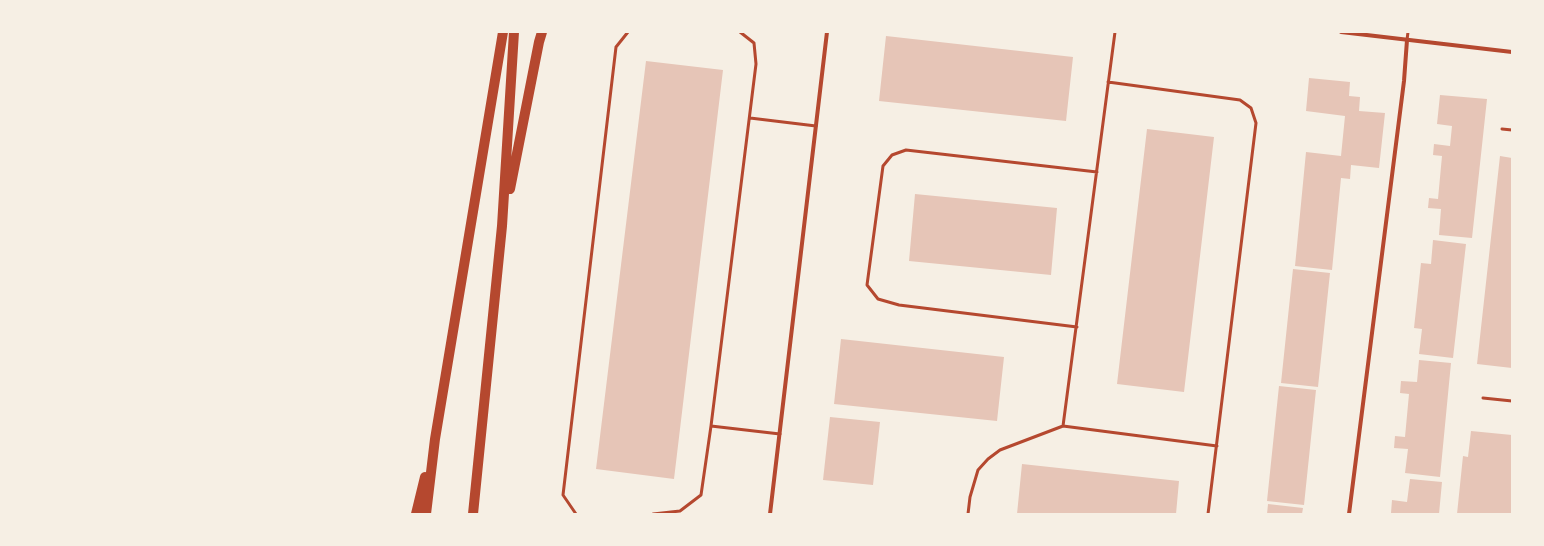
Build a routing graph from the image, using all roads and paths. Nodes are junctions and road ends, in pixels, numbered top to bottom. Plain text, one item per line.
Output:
1 (503, 32) edge
2 (514, 32) edge
3 (542, 32) edge
4 (628, 32) edge
5 (740, 32) edge
6 (828, 32) edge
7 (1115, 32) edge
8 (1341, 32) edge
9 (1408, 32) edge
10 (1407, 40) junction
11 (1512, 52) edge
12 (1108, 82) junction
13 (750, 118) junction
14 (816, 126) junction
15 (1502, 129) dead end
16 (1512, 130) edge
17 (1097, 172) junction
18 (502, 226) junction
19 (1077, 327) junction
20 (1483, 398) dead end
21 (1512, 400) edge
22 (711, 426) junction
23 (1063, 426) junction
24 (780, 434) junction
25 (435, 439) junction
26 (1217, 446) junction
27 (416, 514) edge
28 (426, 514) edge
29 (473, 514) edge
30 (576, 514) edge
31 (653, 514) edge
32 (770, 514) edge
33 (968, 514) edge
34 (1208, 514) edge
35 (1349, 514) edge

1 - 25 main road
2 - 18 main road
3 - 18 main road
4 - 30 lane
5 - 13 lane
6 - 14 street
7 - 12 lane
8 - 10 street
9 - 10 lane
10 - 11 street
10 - 35 street
12 - 17 lane
12 - 26 lane
13 - 14 lane
13 - 22 lane
14 - 24 street
15 - 16 lane
17 - 19 lane
17 - 19 lane
18 - 29 main road
19 - 23 lane
20 - 21 lane
22 - 24 lane
22 - 31 lane
23 - 26 lane
23 - 33 lane
24 - 32 street
25 - 27 main road
25 - 28 main road
26 - 34 lane

